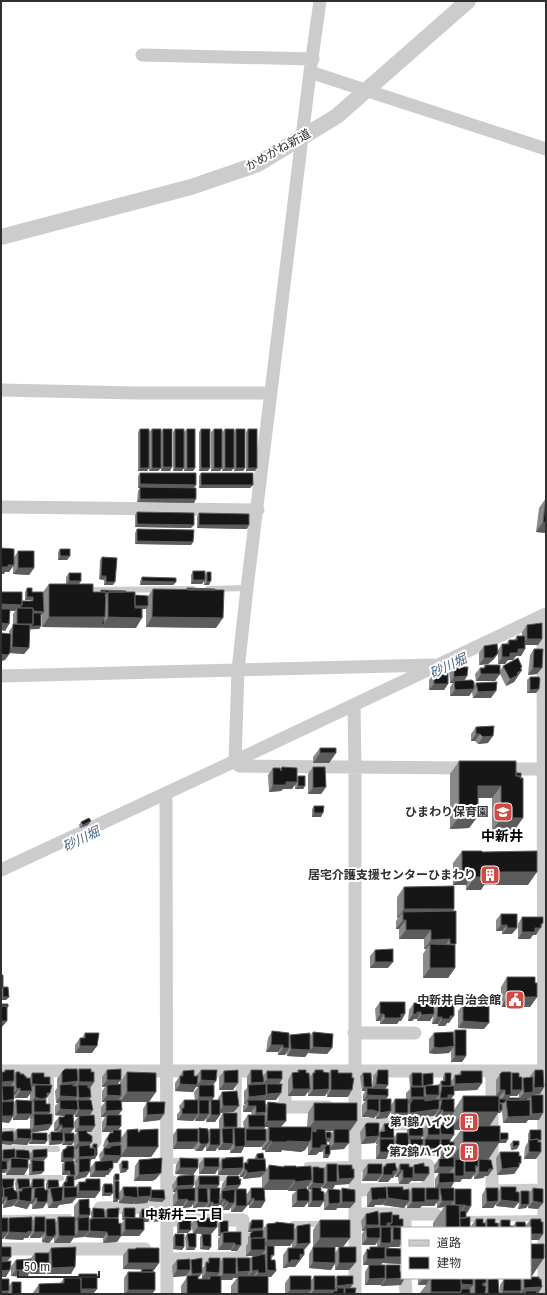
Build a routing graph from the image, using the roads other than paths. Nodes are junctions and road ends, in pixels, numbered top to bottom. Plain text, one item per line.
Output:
1 (320, 1) edge
2 (468, 1) edge
3 (142, 55) dead end
4 (313, 59) junction
5 (310, 72) junction
6 (367, 91) junction
7 (302, 138) junction
8 (546, 149) edge
9 (1, 237) edge
10 (1, 390) edge
11 (271, 393) junction
12 (3, 507) dead end
13 (258, 510) junction
14 (247, 588) junction
15 (93, 590) edge
16 (544, 615) edge
17 (439, 665) junction
18 (238, 670) junction
19 (1, 676) edge
20 (354, 705) junction
21 (235, 762) junction
22 (356, 768) junction
23 (545, 769) edge
24 (166, 793) junction
25 (1, 870) edge
26 (354, 1033) junction
27 (415, 1033) dead end
28 (1, 1071) edge
29 (95, 1071) junction
30 (167, 1071) junction
31 (239, 1071) junction
32 (492, 1071) junction
33 (544, 1071) edge
34 (51, 1072) junction
35 (285, 1072) junction
36 (355, 1072) junction
37 (356, 1107) junction
38 (51, 1119) edge
39 (356, 1124) junction
40 (432, 1124) edge
41 (238, 1128) edge
42 (13, 1130) edge
43 (545, 1130) edge
44 (1, 1131) edge
45 (95, 1142) edge
46 (1, 1148) edge
47 (57, 1148) dead end
48 (238, 1160) edge
49 (167, 1161) junction
50 (307, 1165) edge
51 (356, 1165) junction
52 (1, 1178) edge
53 (61, 1178) dead end
54 (238, 1178) edge
55 (167, 1179) junction
56 (356, 1190) junction
57 (545, 1190) edge
58 (100, 1208) edge
59 (167, 1214) junction
60 (405, 1214) junction
61 (435, 1214) dead end
62 (69, 1217) edge
63 (1, 1218) edge
64 (467, 1219) edge
65 (353, 1220) junction
66 (544, 1220) edge
67 (332, 1223) edge
68 (293, 1224) edge
69 (405, 1227) edge
70 (1, 1249) edge
71 (542, 1252) edge
72 (167, 1254) junction
73 (405, 1279) edge
74 (167, 1294) edge
75 (355, 1294) edge
76 (406, 1294) edge
77 (544, 1294) edge

1 - 4 street
2 - 6 street, かめがね新道
3 - 4 street
4 - 5 street
5 - 6 street
5 - 7 street
6 - 7 street, かめがね新道
6 - 8 street
7 - 9 street, かめがね新道
7 - 11 street
10 - 11 street
11 - 13 street
12 - 13 street
13 - 14 street
14 - 15 lane
14 - 18 street
16 - 17 street
16 - 23 street
17 - 18 street
17 - 20 street
18 - 19 street
18 - 21 street
20 - 21 street
20 - 22 street
21 - 22 street
21 - 24 street
22 - 23 street
22 - 26 street
23 - 33 street
24 - 25 street
24 - 30 street
26 - 27 street
26 - 36 street
28 - 34 street
29 - 30 street
29 - 34 street
29 - 45 street
30 - 31 street
30 - 49 street
31 - 35 street
31 - 41 lane
32 - 33 street
32 - 36 street
32 - 57 street
33 - 43 street
34 - 38 lane
35 - 36 street
35 - 37 street
36 - 37 street
37 - 39 street
39 - 40 street
39 - 51 street
42 - 44 lane
43 - 57 street
46 - 47 lane
48 - 49 lane
49 - 55 street
50 - 51 lane
51 - 56 street
51 - 56 street
52 - 53 lane
54 - 55 lane
55 - 59 street
56 - 65 street
57 - 66 street
58 - 59 street
59 - 72 street
59 - 72 street
60 - 61 street
60 - 65 street
60 - 69 street
62 - 63 lane
64 - 66 lane
65 - 75 street
66 - 71 street
67 - 68 lane
70 - 72 street
71 - 77 street
72 - 74 street
73 - 76 street

